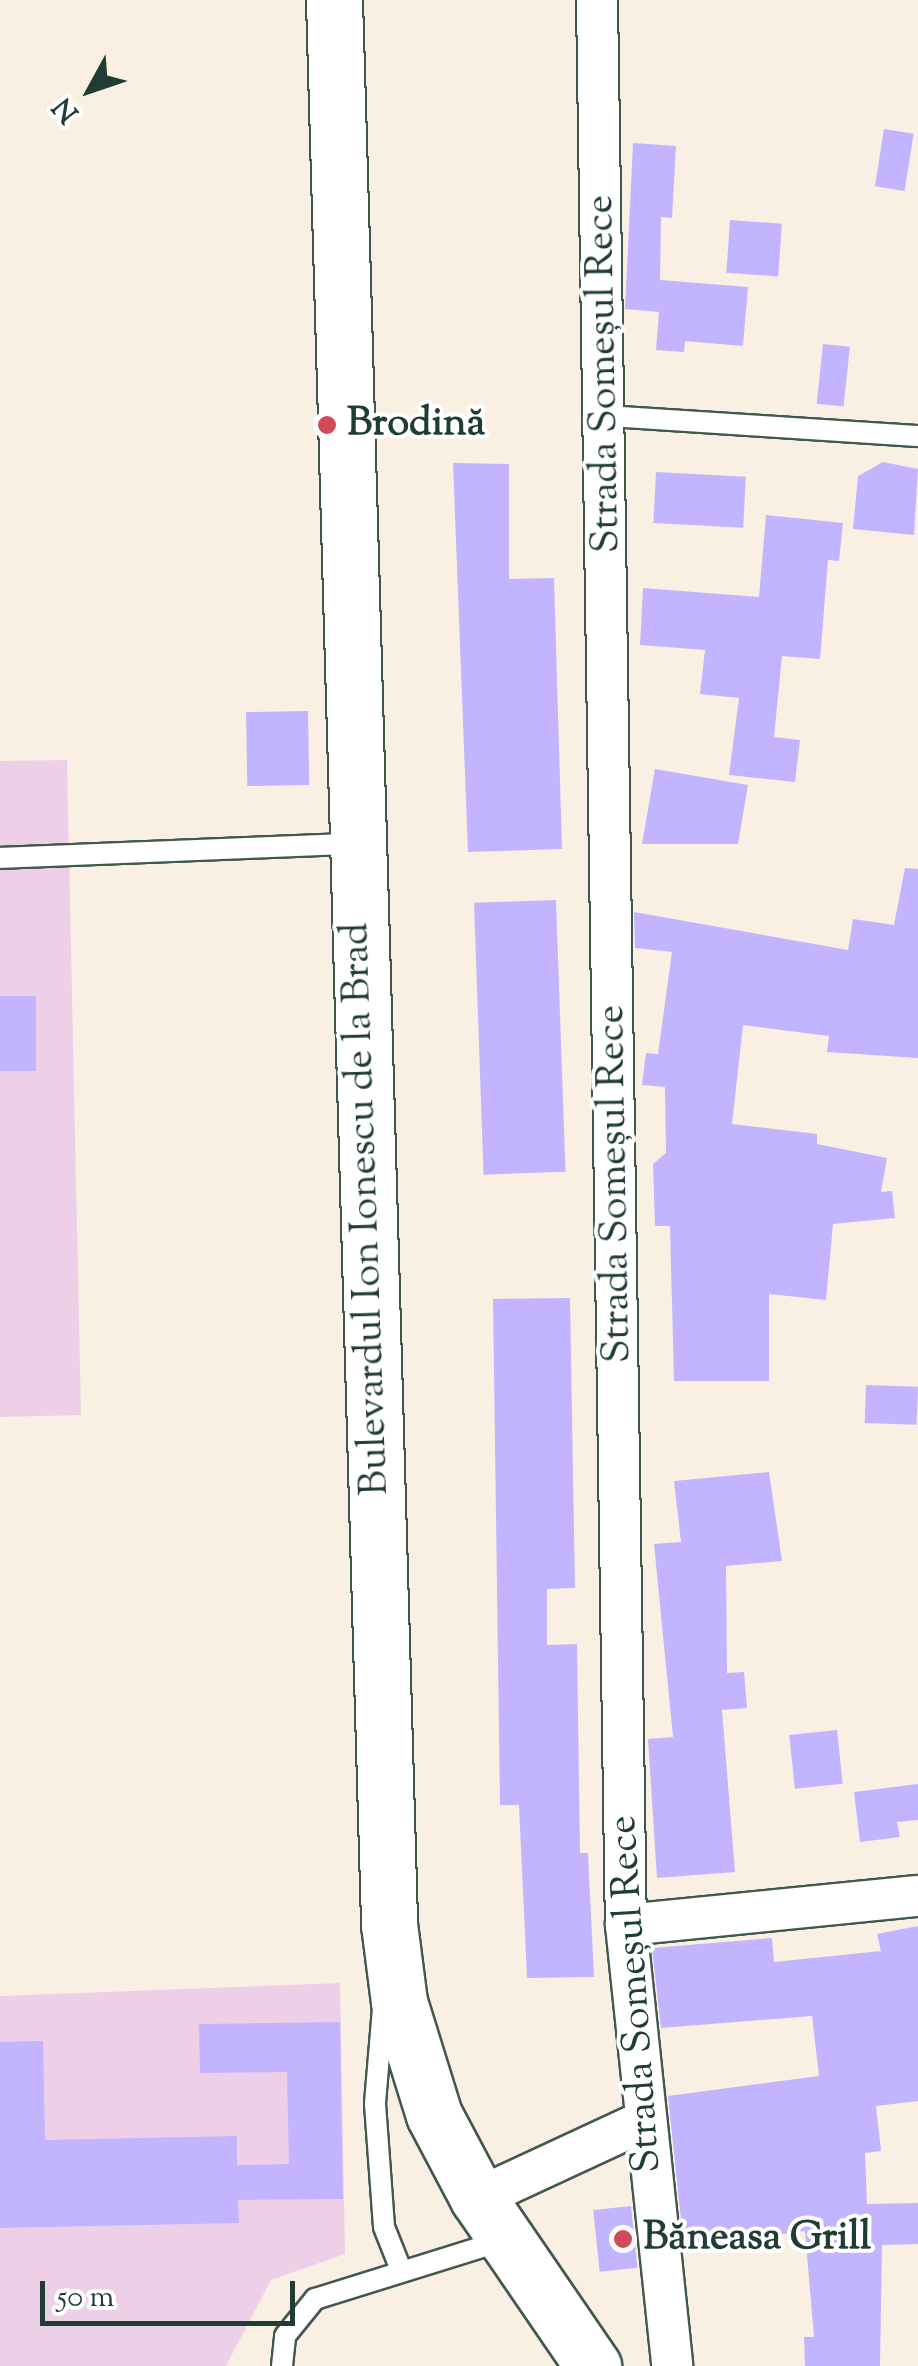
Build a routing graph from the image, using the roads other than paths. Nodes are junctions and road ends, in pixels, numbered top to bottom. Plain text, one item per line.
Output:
1 (334, 0) edge
2 (597, 0) edge
3 (608, 416) junction
4 (918, 436) edge
5 (356, 844) junction
6 (0, 858) edge
7 (918, 1896) edge
8 (389, 1924) junction
9 (626, 1925) junction
10 (642, 2122) junction
11 (491, 2219) junction
12 (402, 2270) junction
13 (576, 2351) edge
14 (282, 2366) edge
15 (672, 2366) edge

1 - 5 main road, Bulevardul Ion Ionescu de la Brad
2 - 3 street, Strada Someșul Rece
3 - 4 lane
3 - 9 street, Strada Someșul Rece
5 - 6 lane
5 - 8 main road, Bulevardul Ion Ionescu de la Brad
7 - 9 street
8 - 11 main road, Bulevardul Ion Ionescu de la Brad
8 - 12 lane
9 - 10 street, Strada Someșul Rece
10 - 11 street
10 - 15 street, Strada Someșul Rece
11 - 12 lane
11 - 13 main road, Bulevardul Ion Ionescu de la Brad
12 - 14 lane

